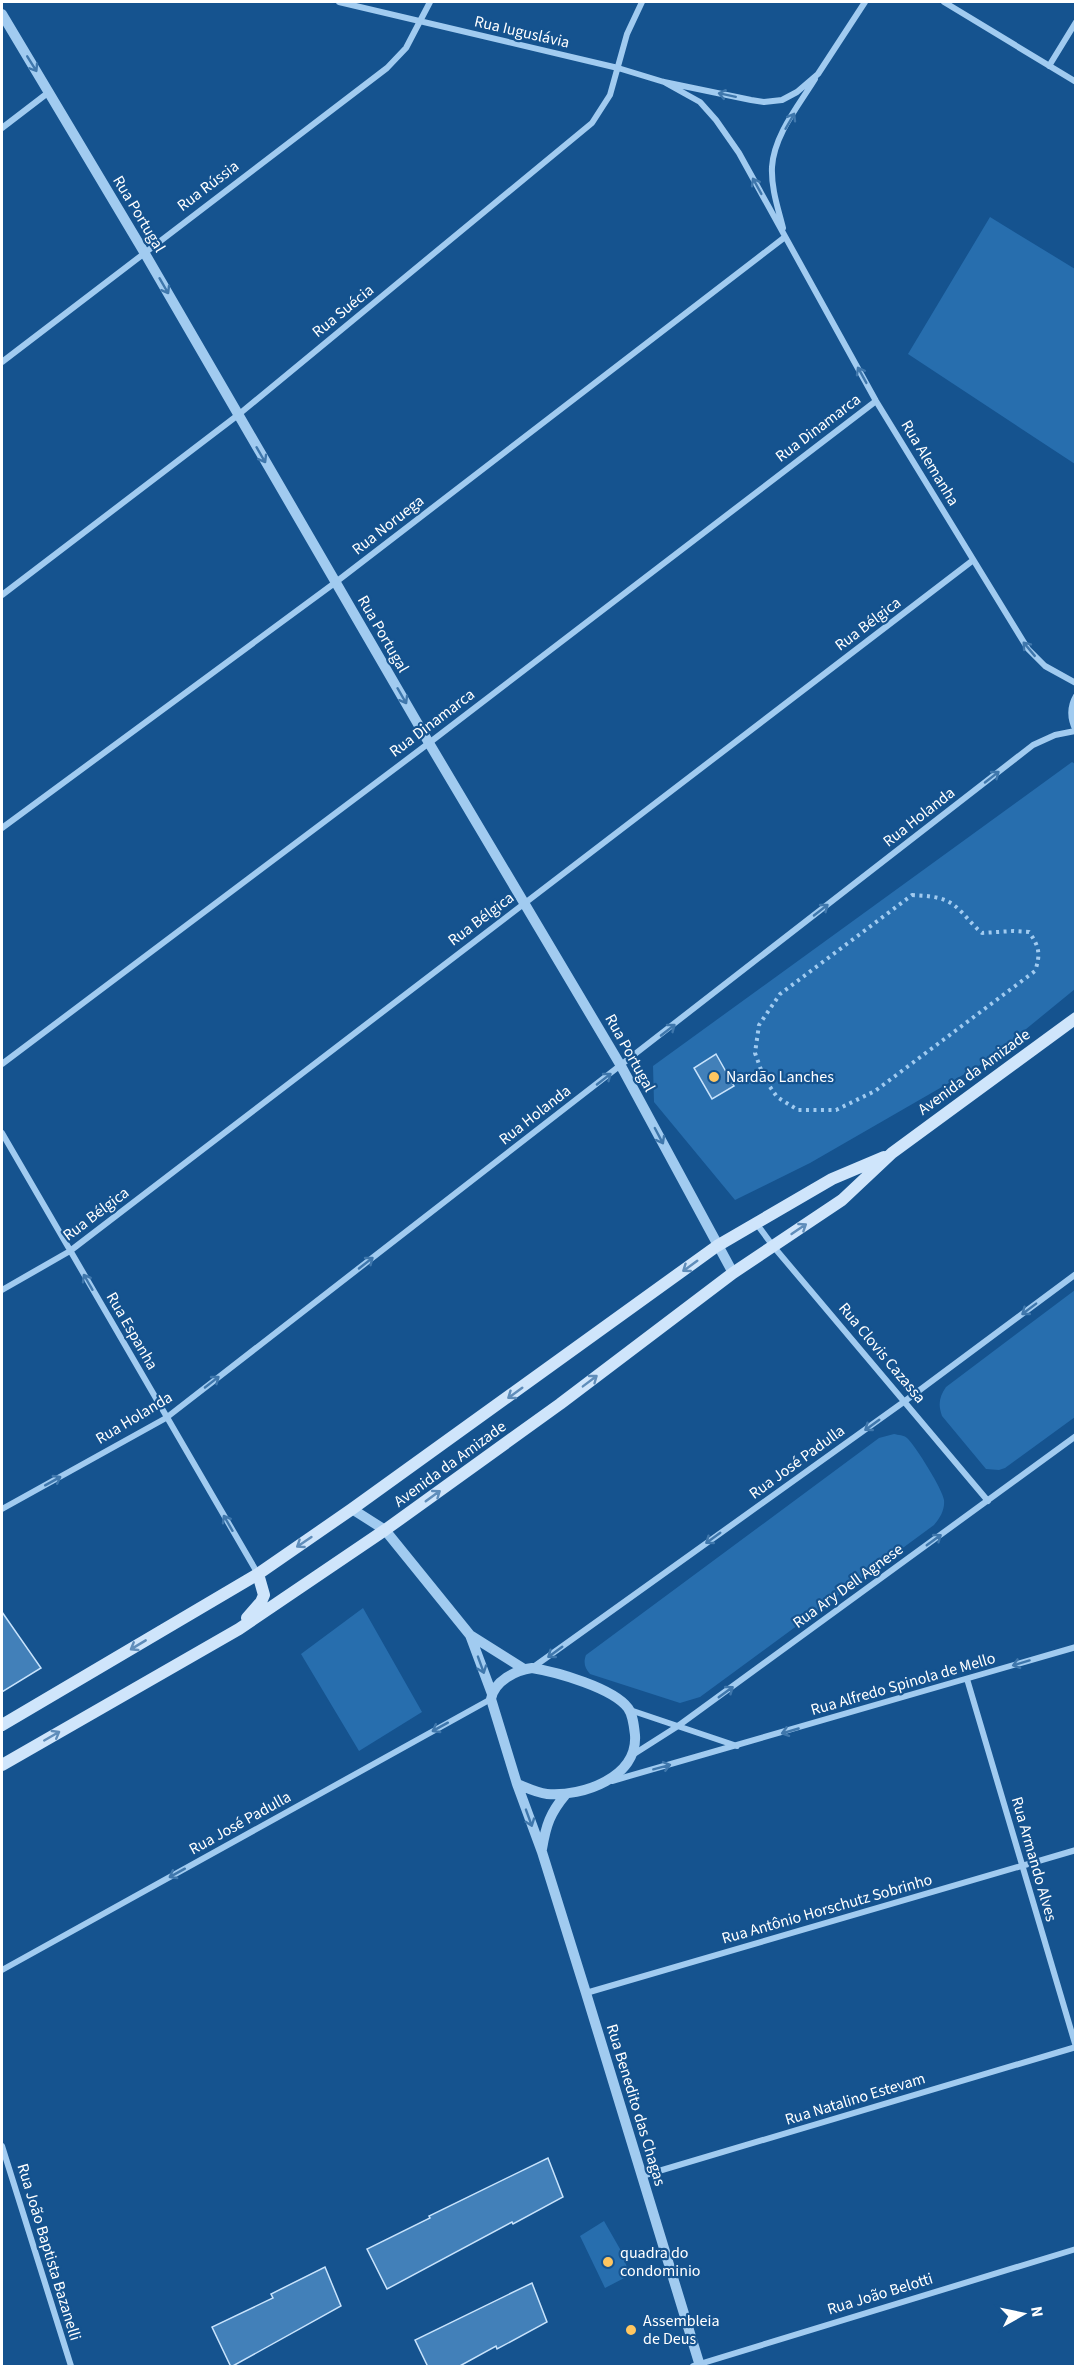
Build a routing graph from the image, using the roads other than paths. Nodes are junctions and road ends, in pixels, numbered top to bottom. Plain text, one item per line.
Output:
1 (339, 2) edge
2 (430, 2) edge
3 (642, 2) edge
4 (865, 2) edge
5 (944, 2) edge
6 (2, 14) edge
7 (419, 22) junction
8 (1076, 22) edge
9 (1049, 66) junction
10 (618, 68) junction
11 (818, 74) junction
12 (664, 82) junction
13 (1076, 82) edge
14 (49, 92) junction
15 (2, 128) edge
16 (785, 237) junction
17 (144, 252) junction
18 (2, 362) edge
19 (876, 400) junction
20 (238, 415) junction
21 (972, 561) junction
22 (336, 582) junction
23 (2, 595) edge
24 (1076, 683) edge
25 (1076, 696) edge
26 (1075, 731) edge
27 (429, 743) junction
28 (2, 828) edge
29 (525, 902) junction
30 (1076, 1018) edge
31 (2, 1064) edge
32 (621, 1066) junction
33 (2, 1133) edge
34 (892, 1153) junction
35 (756, 1222) junction
36 (717, 1246) junction
37 (773, 1246) junction
38 (70, 1251) junction
39 (733, 1273) junction
40 (1076, 1274) edge
41 (2, 1290) edge
42 (905, 1401) junction
43 (166, 1418) junction
44 (1076, 1436) edge
45 (988, 1501) junction
46 (2, 1509) edge
47 (352, 1509) junction
48 (386, 1530) junction
49 (258, 1574) junction
50 (239, 1629) junction
51 (470, 1635) junction
52 (1076, 1647) edge
53 (528, 1669) junction
54 (968, 1679) junction
55 (491, 1697) junction
56 (629, 1709) junction
57 (2, 1725) edge
58 (678, 1726) junction
59 (738, 1746) junction
60 (634, 1754) junction
61 (2, 1765) edge
62 (605, 1782) junction
63 (517, 1784) junction
64 (566, 1794) junction
65 (1076, 1850) edge
66 (542, 1852) junction
67 (1022, 1866) junction
68 (2, 1970) edge
69 (586, 1993) junction
70 (1076, 2047) edge
71 (2, 2146) edge
72 (642, 2176) junction
73 (1076, 2249) edge
74 (698, 2365) edge
75 (71, 2367) edge

1 - 7 street, Rua Iuguslávia
2 - 7 street, Rua Rússia
3 - 10 street, Rua Suécia
4 - 11 street
5 - 9 street
6 -> 14 street, Rua Portugal
7 - 10 street, Rua Iuguslávia
7 - 17 street, Rua Rússia
8 - 9 street
9 - 13 street
10 - 12 street, Rua Iuguslávia
10 - 20 street, Rua Suécia
11 -> 12 street
16 -> 11 street, Rua Alemanha
16 -> 12 street, Rua Alemanha
14 - 15 street
14 - 17 street, Rua Portugal
19 -> 16 street, Rua Alemanha
16 - 22 street, Rua Noruega
17 - 18 street, Rua Rússia
17 -> 20 street, Rua Portugal
19 - 21 street, Rua Alemanha
19 - 27 street, Rua Dinamarca
20 -> 22 street, Rua Portugal
20 - 23 street, Rua Suécia
24 -> 21 street, Rua Alemanha
21 - 29 street, Rua Bélgica
22 -> 27 street, Rua Portugal
22 - 28 street, Rua Noruega
25 - 26 street
32 -> 26 street, Rua Holanda
27 - 29 street, Rua Portugal
27 - 31 street, Rua Dinamarca
29 - 32 street, Rua Portugal
29 - 38 street, Rua Bélgica
30 - 34 main road, Avenida da Amizade
32 -> 36 street, Rua Portugal
43 -> 32 street, Rua Holanda
33 - 38 street, Rua Espanha
34 - 35 main road, Avenida da Amizade
37 -> 34 main road, Avenida da Amizade
35 - 36 main road, Avenida da Amizade
35 - 37 street, Rua Clovis Cazassa
36 - 39 street, Rua Portugal
36 -> 47 main road, Avenida da Amizade
37 - 39 main road, Avenida da Amizade
37 - 42 street, Rua Clovis Cazassa
38 - 41 street, Rua Bélgica
43 -> 38 street, Rua Espanha
48 -> 39 main road, Avenida da Amizade
40 -> 42 street, Rua José Padulla
42 - 45 street, Rua Clovis Cazassa
42 -> 53 street, Rua José Padulla
46 -> 43 street, Rua Holanda
49 -> 43 street, Rua Espanha
44 - 45 street, Rua Ary Dell Agnese
58 -> 45 street, Rua Ary Dell Agnese
47 - 48 street
47 -> 49 main road, Avenida da Amizade
48 - 50 main road, Avenida da Amizade
48 - 51 street
49 - 50 main road
49 -> 57 main road, Avenida da Amizade
61 -> 50 main road, Avenida da Amizade
51 - 53 street
51 -> 55 street
52 -> 54 street, Rua Alfredo Spinola de Mello
53 - 55 street
53 - 56 street
54 -> 59 street, Rua Alfredo Spinola de Mello
54 - 67 street, Rua Armando Alves
55 - 63 street
55 -> 68 street, Rua José Padulla
56 - 58 street
56 - 60 street
58 - 59 street
58 - 60 street, Rua Ary Dell Agnese
62 -> 59 street, Rua Alfredo Spinola de Mello
60 - 62 street
62 - 64 street
63 - 64 street
63 -> 66 street, Rua Benedito das Chagas
64 - 66 street, Rua Benedito das Chagas
65 - 67 street, Rua Antônio Horschutz Sobrinho
66 - 69 street, Rua Benedito das Chagas
67 - 69 street, Rua Antônio Horschutz Sobrinho
67 - 70 street, Rua Armando Alves
69 - 72 street, Rua Benedito das Chagas
70 - 72 street, Rua Natalino Estevam
71 - 75 street, Rua João Baptista Bazanelli
72 - 74 street, Rua Benedito das Chagas
73 - 74 street, Rua João Belotti

